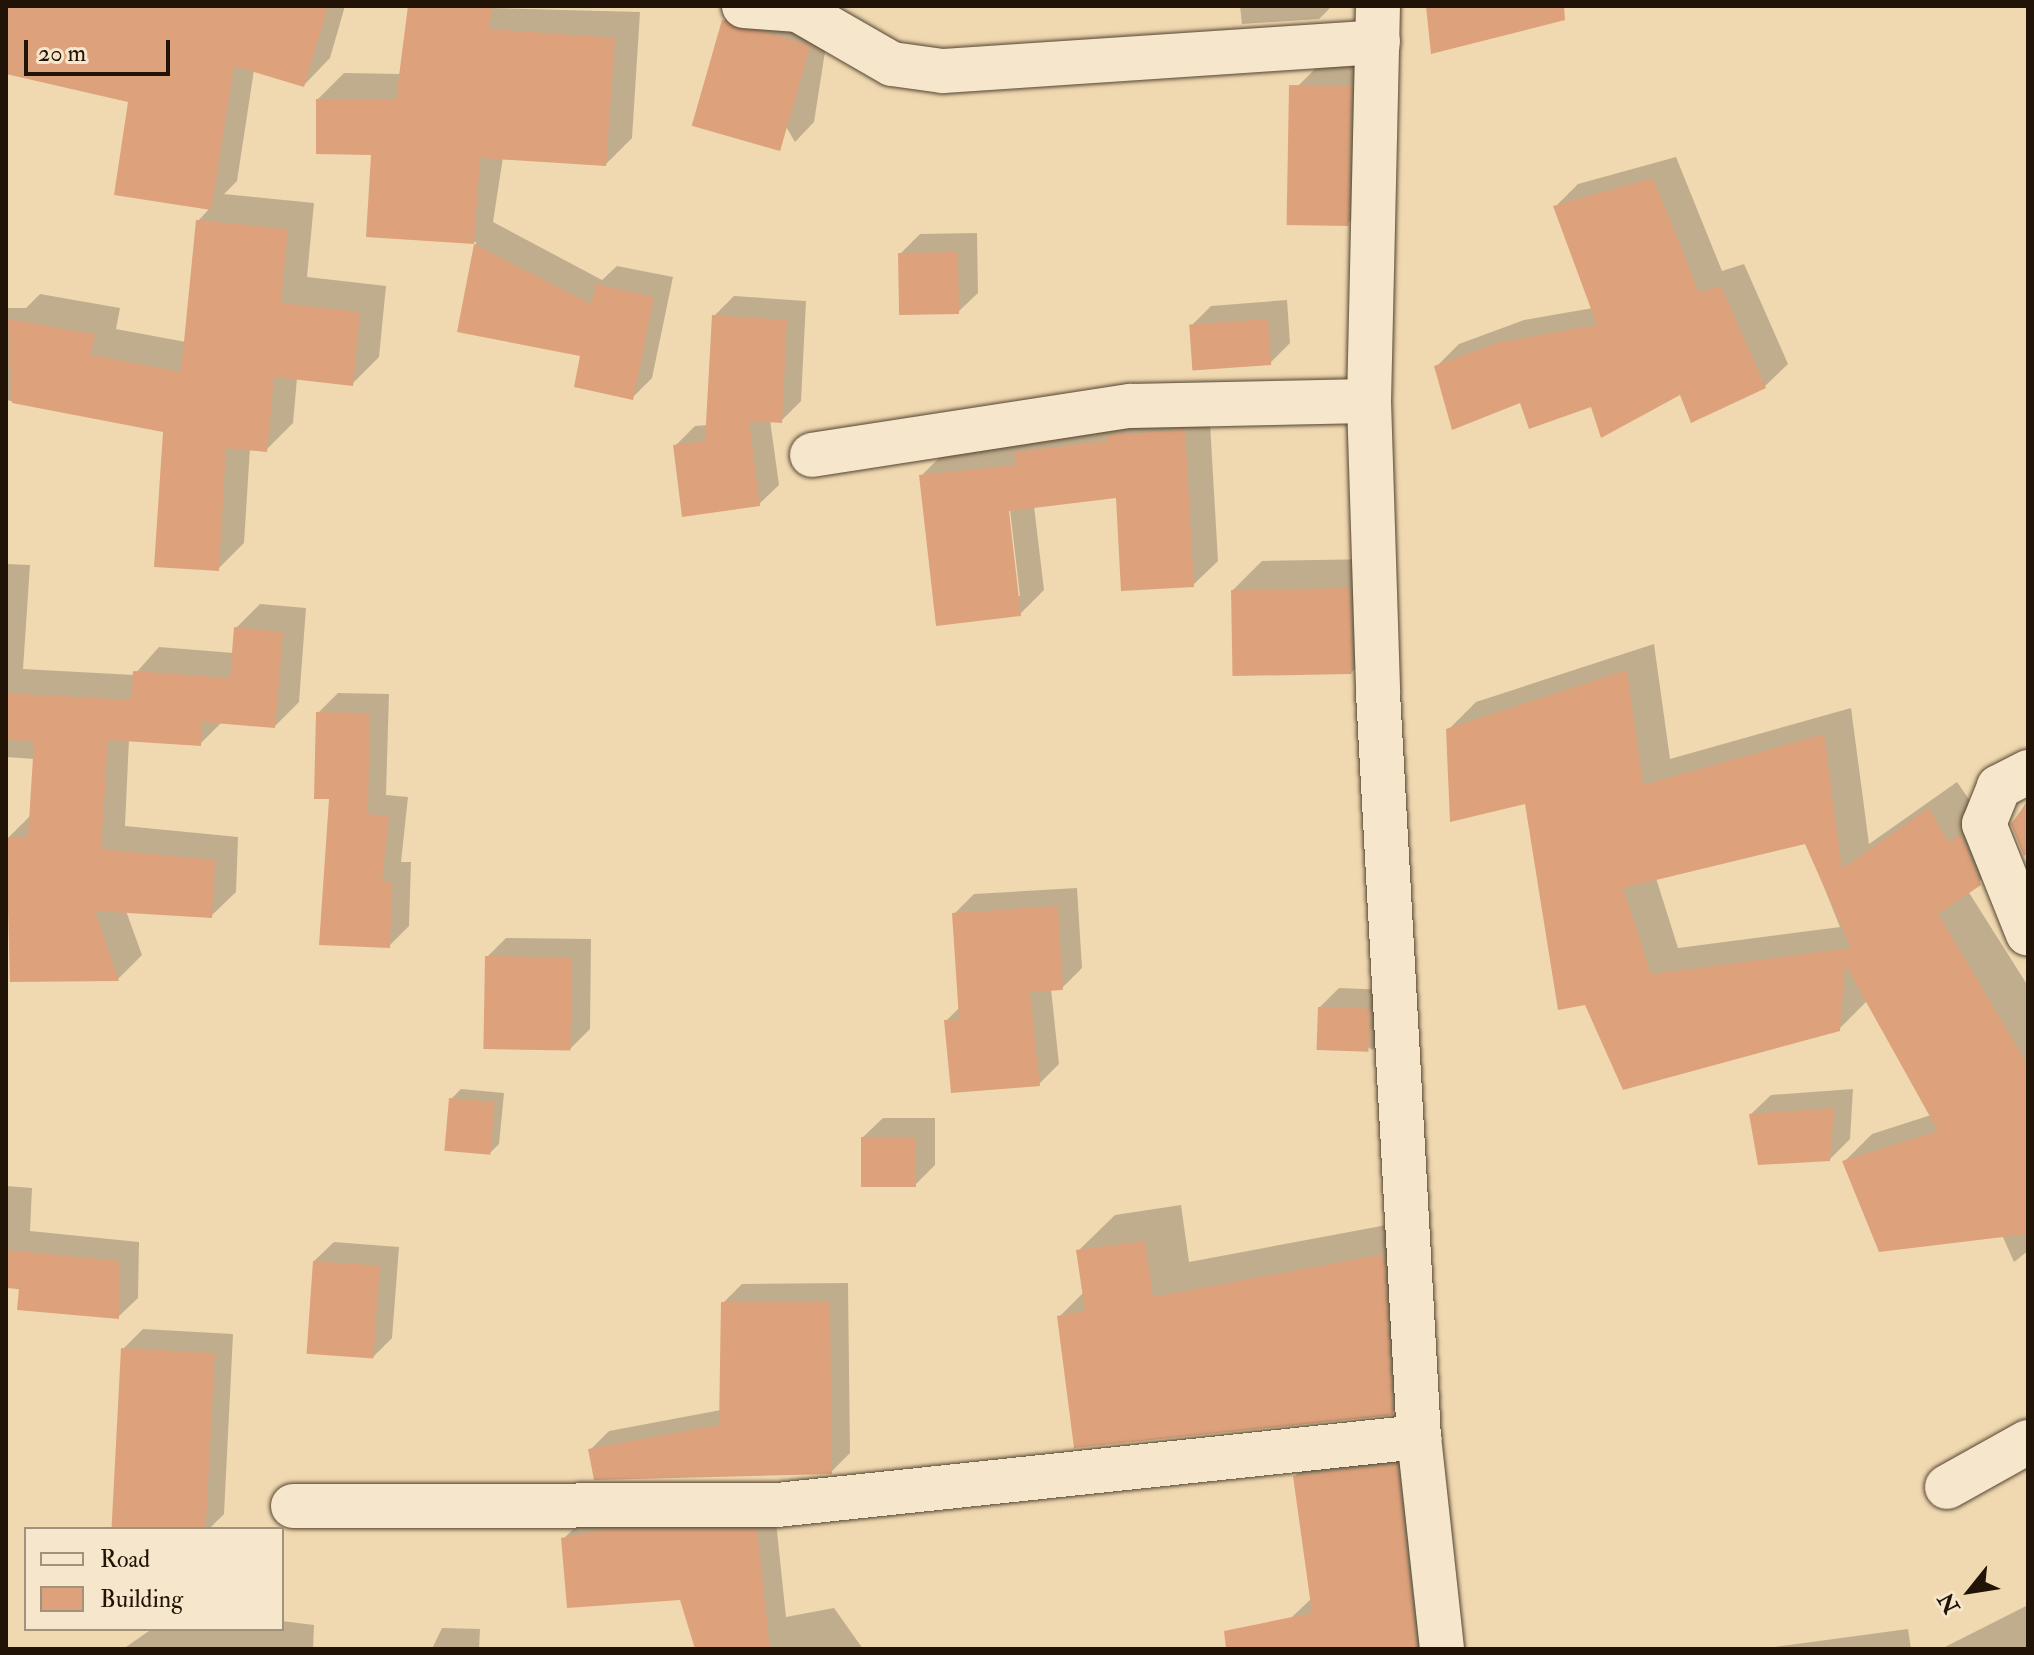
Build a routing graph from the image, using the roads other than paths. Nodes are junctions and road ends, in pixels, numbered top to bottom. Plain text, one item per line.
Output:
1 (744, 6) edge
2 (1378, 24) edge
3 (1369, 401) junction
4 (812, 455) dead end
5 (2028, 772) edge
6 (2028, 934) edge
7 (1419, 1437) junction
8 (2028, 1442) edge
9 (1947, 1487) dead end
10 (293, 1506) dead end
11 (1442, 1649) edge

1 - 2 street
2 - 3 street
3 - 4 street
3 - 7 street
5 - 6 street
7 - 10 street
7 - 11 street
8 - 9 street

